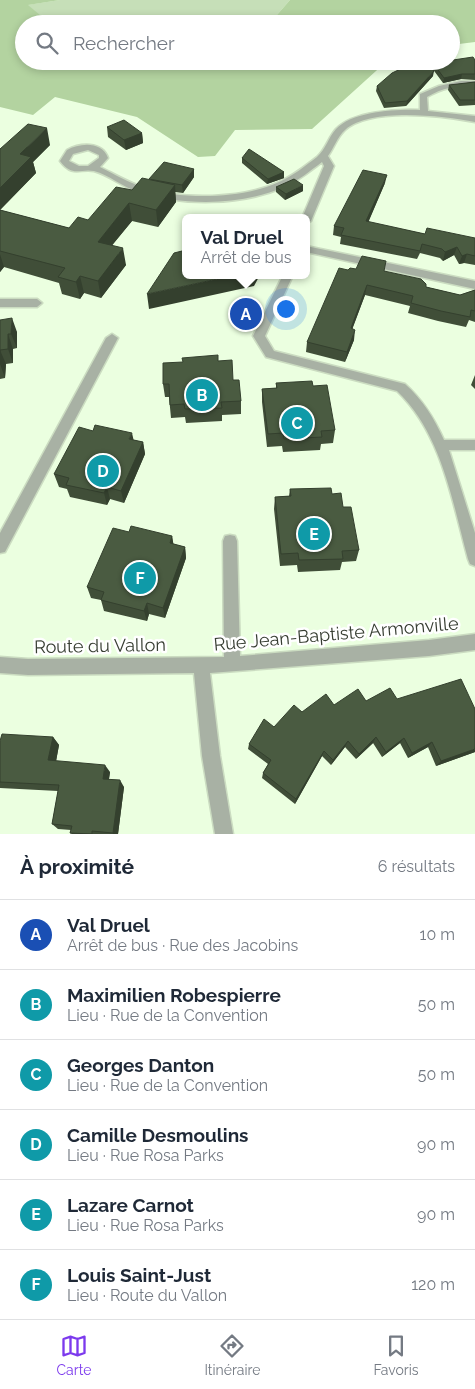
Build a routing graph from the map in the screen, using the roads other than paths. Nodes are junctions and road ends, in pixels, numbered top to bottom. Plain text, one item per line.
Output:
1 (475, 83) edge
2 (424, 112) junction
3 (475, 118) edge
4 (324, 156) junction
5 (93, 167) dead end
6 (309, 214) edge
7 (310, 250) edge
8 (286, 279) edge
9 (475, 285) edge
10 (37, 302) dead end
11 (0, 303) edge
12 (112, 338) dead end
13 (475, 445) edge
14 (440, 446) junction
15 (230, 542) dead end
16 (0, 548) edge
17 (475, 559) edge
18 (475, 642) edge
19 (0, 665) edge
20 (201, 665) junction
21 (232, 665) junction
22 (224, 834) edge

1 - 2 street
2 - 3 street
2 - 4 street
4 - 5 street
4 - 6 street
7 - 9 street
8 - 14 street
10 - 11 street
12 - 16 street
13 - 14 street
14 - 17 street
15 - 21 street
18 - 21 street, Rue Jean-Baptiste Armonville
19 - 20 street, Route du Vallon
20 - 21 street, Rue Jean-Baptiste Armonville
20 - 22 street

